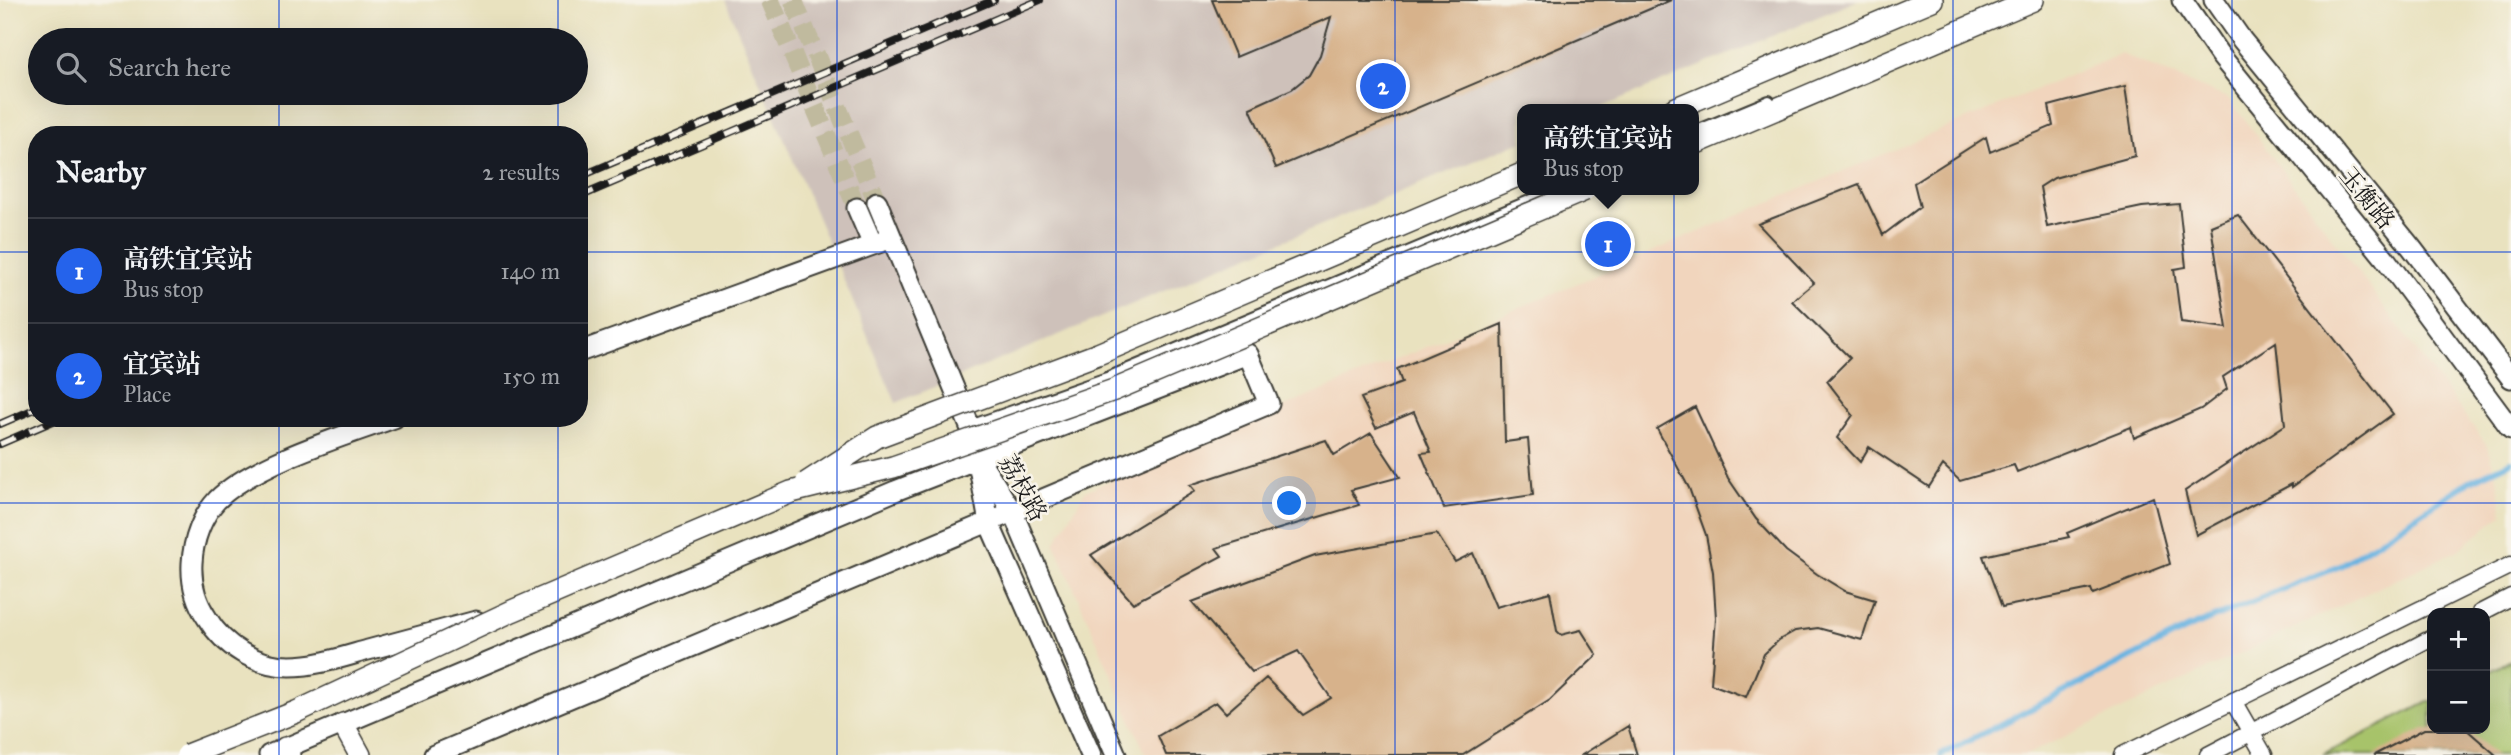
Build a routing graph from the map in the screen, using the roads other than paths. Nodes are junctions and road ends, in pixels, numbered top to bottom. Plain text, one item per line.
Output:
1 (1932, 0) edge
2 (2010, 0) edge
3 (2033, 0) edge
4 (2182, 0) edge
5 (2214, 0) edge
6 (1686, 104) edge
7 (1699, 130) edge
8 (1699, 142) edge
9 (1517, 176) edge
10 (1544, 195) edge
11 (1574, 195) edge
12 (877, 202) tunnel mouth
13 (857, 208) tunnel mouth
14 (892, 238) junction
15 (873, 245) junction
16 (588, 349) edge
17 (2511, 378) edge
18 (970, 426) junction
19 (372, 427) edge
20 (2511, 429) edge
21 (979, 458) junction
22 (792, 492) junction
23 (1013, 513) junction
24 (989, 523) junction
25 (2511, 565) edge
26 (2511, 597) edge
27 (2490, 608) edge
28 (512, 611) junction
29 (2427, 641) edge
30 (2233, 701) junction
31 (296, 712) junction
32 (343, 723) junction
33 (2251, 733) junction
34 (281, 753) edge
35 (187, 755) edge
36 (212, 755) edge
37 (360, 755) edge
38 (434, 755) edge
39 (1091, 755) edge
40 (1116, 755) edge
41 (2123, 755) edge
42 (2208, 755) edge
43 (2264, 755) edge

1 - 6 main road
2 - 7 street
3 - 8 main road
4 - 20 street, 玉衡路
5 - 17 street, 玉衡路
9 - 22 main road, bridge
10 - 18 street
11 - 22 main road, bridge
12 - 14 street
13 - 15 street
14 - 15 street
14 - 18 street
15 - 16 street
18 - 21 street
19 - 28 street, bridge
21 - 23 street, 荔枝路
21 - 23 street
21 - 24 street, 荔枝路
21 - 32 street
22 - 28 main road, bridge
23 - 24 street
23 - 40 street, 荔枝路
24 - 38 street
24 - 39 street, 荔枝路
25 - 30 street
26 - 27 street
28 - 31 main road, bridge
29 - 33 street
30 - 33 street
30 - 41 street
31 - 35 main road, bridge
31 - 36 main road, bridge
32 - 34 street
32 - 37 main road
33 - 42 street
33 - 43 street

